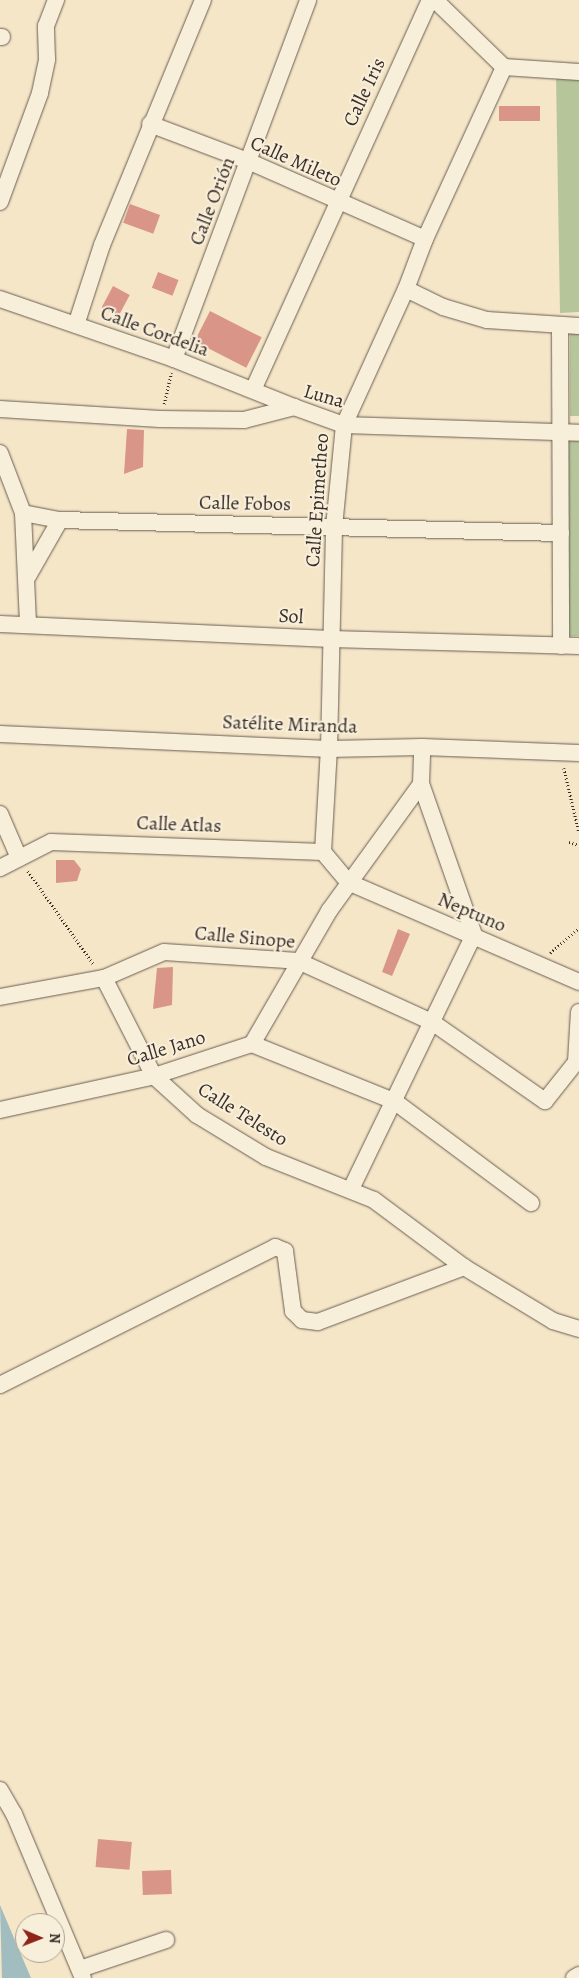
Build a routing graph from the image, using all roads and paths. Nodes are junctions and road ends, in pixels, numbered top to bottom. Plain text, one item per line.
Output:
1 (56, 0) edge
2 (203, 0) edge
3 (308, 0) edge
4 (430, 0) edge
5 (435, 0) edge
6 (504, 67) junction
7 (579, 72) edge
8 (150, 124) junction
9 (250, 162) junction
10 (0, 202) edge
11 (337, 202) junction
12 (425, 239) junction
13 (406, 289) junction
14 (0, 300) edge
15 (76, 325) junction
16 (560, 325) junction
17 (579, 326) edge
18 (174, 359) junction
19 (253, 390) junction
20 (294, 408) junction
21 (0, 409) edge
22 (160, 419) junction
23 (344, 425) junction
24 (560, 432) junction
25 (579, 433) edge
26 (0, 453) edge
27 (22, 513) junction
28 (60, 520) junction
29 (334, 526) junction
30 (561, 533) junction
31 (28, 576) junction
32 (0, 624) edge
33 (28, 624) junction
34 (331, 640) junction
35 (561, 646) junction
36 (579, 646) edge
37 (0, 734) edge
38 (422, 747) junction
39 (329, 749) junction
40 (560, 752) junction
41 (579, 753) edge
42 (422, 784) junction
43 (0, 814) edge
44 (579, 832) edge
45 (568, 842) dead end
46 (579, 845) edge
47 (323, 852) junction
48 (19, 858) junction
49 (0, 868) edge
50 (348, 882) junction
51 (579, 928) edge
52 (474, 935) junction
53 (298, 961) junction
54 (538, 964) junction
55 (104, 978) junction
56 (579, 982) edge
57 (0, 997) edge
58 (579, 1012) edge
59 (432, 1022) junction
60 (252, 1044) junction
61 (154, 1076) junction
62 (394, 1101) junction
63 (0, 1110) edge
64 (351, 1190) junction
65 (532, 1203) dead end
66 (464, 1267) junction
67 (579, 1329) edge
68 (0, 1385) edge
69 (0, 1790) edge
70 (166, 1940) dead end
71 (82, 1974) edge
72 (579, 1975) edge
73 (574, 1978) edge

1 - 10 street
2 - 8 street
3 - 9 street, Calle Orión
4 - 11 street, Calle Iris
5 - 6 street
6 - 7 street
6 - 12 street, Calle Epimetheo
8 - 9 street, Calle Mileto
8 - 15 street
9 - 11 street, Calle Mileto
9 - 18 street, Calle Orión
11 - 12 street, Calle Mileto
11 - 19 street, Calle Iris
12 - 13 street, Calle Epimetheo
13 - 16 street
13 - 23 street, Calle Epimetheo
14 - 15 street, Calle Cordelia
15 - 18 street, Calle Cordelia
16 - 17 street
16 - 24 street
18 - 19 street, Calle Cordelia
18 - 22 path
19 - 20 street, Calle Cordelia
20 - 22 street, Luna
20 - 23 street, Luna
21 - 22 street, Luna
23 - 24 street, Luna
23 - 29 street, Calle Epimetheo
24 - 25 street, Luna
24 - 30 street
26 - 27 street
27 - 28 street, Calle Fobos
27 - 31 street
28 - 29 street, Calle Fobos
28 - 31 street
29 - 30 street, Calle Fobos
29 - 34 street, Calle Epimetheo
30 - 35 street
31 - 33 street
32 - 33 street, Sol
33 - 34 street, Sol
34 - 35 street, Sol
34 - 39 street, Calle Epimetheo
35 - 36 street, Sol
37 - 39 street, Satélite Miranda
38 - 39 street, Satélite Miranda
38 - 40 street, Satélite Miranda
38 - 42 street
39 - 47 street, Calle Epimetheo
40 - 41 street, Satélite Miranda
40 - 44 path
42 - 50 street
42 - 52 street
43 - 48 street
45 - 46 path
47 - 48 street, Calle Atlas
47 - 50 street
48 - 49 street, Calle Atlas
48 - 55 path
50 - 52 street, Neptuno
50 - 53 street
51 - 54 path
52 - 54 street, Neptuno
52 - 59 street
53 - 55 street, Calle Sinope
53 - 59 street, Calle Sinope
53 - 60 street
54 - 56 street, Neptuno
55 - 57 street, Calle Sinope
55 - 61 street, Calle Telesto
58 - 59 street, Calle Sinope
59 - 62 street
60 - 61 street, Calle Jano
60 - 62 street
61 - 63 street, Calle Jano
61 - 64 street, Calle Telesto
62 - 64 street
62 - 65 street
64 - 66 street, Calle Telesto
66 - 67 street, Calle Telesto
66 - 68 street
69 - 71 street
70 - 71 street
72 - 73 street

